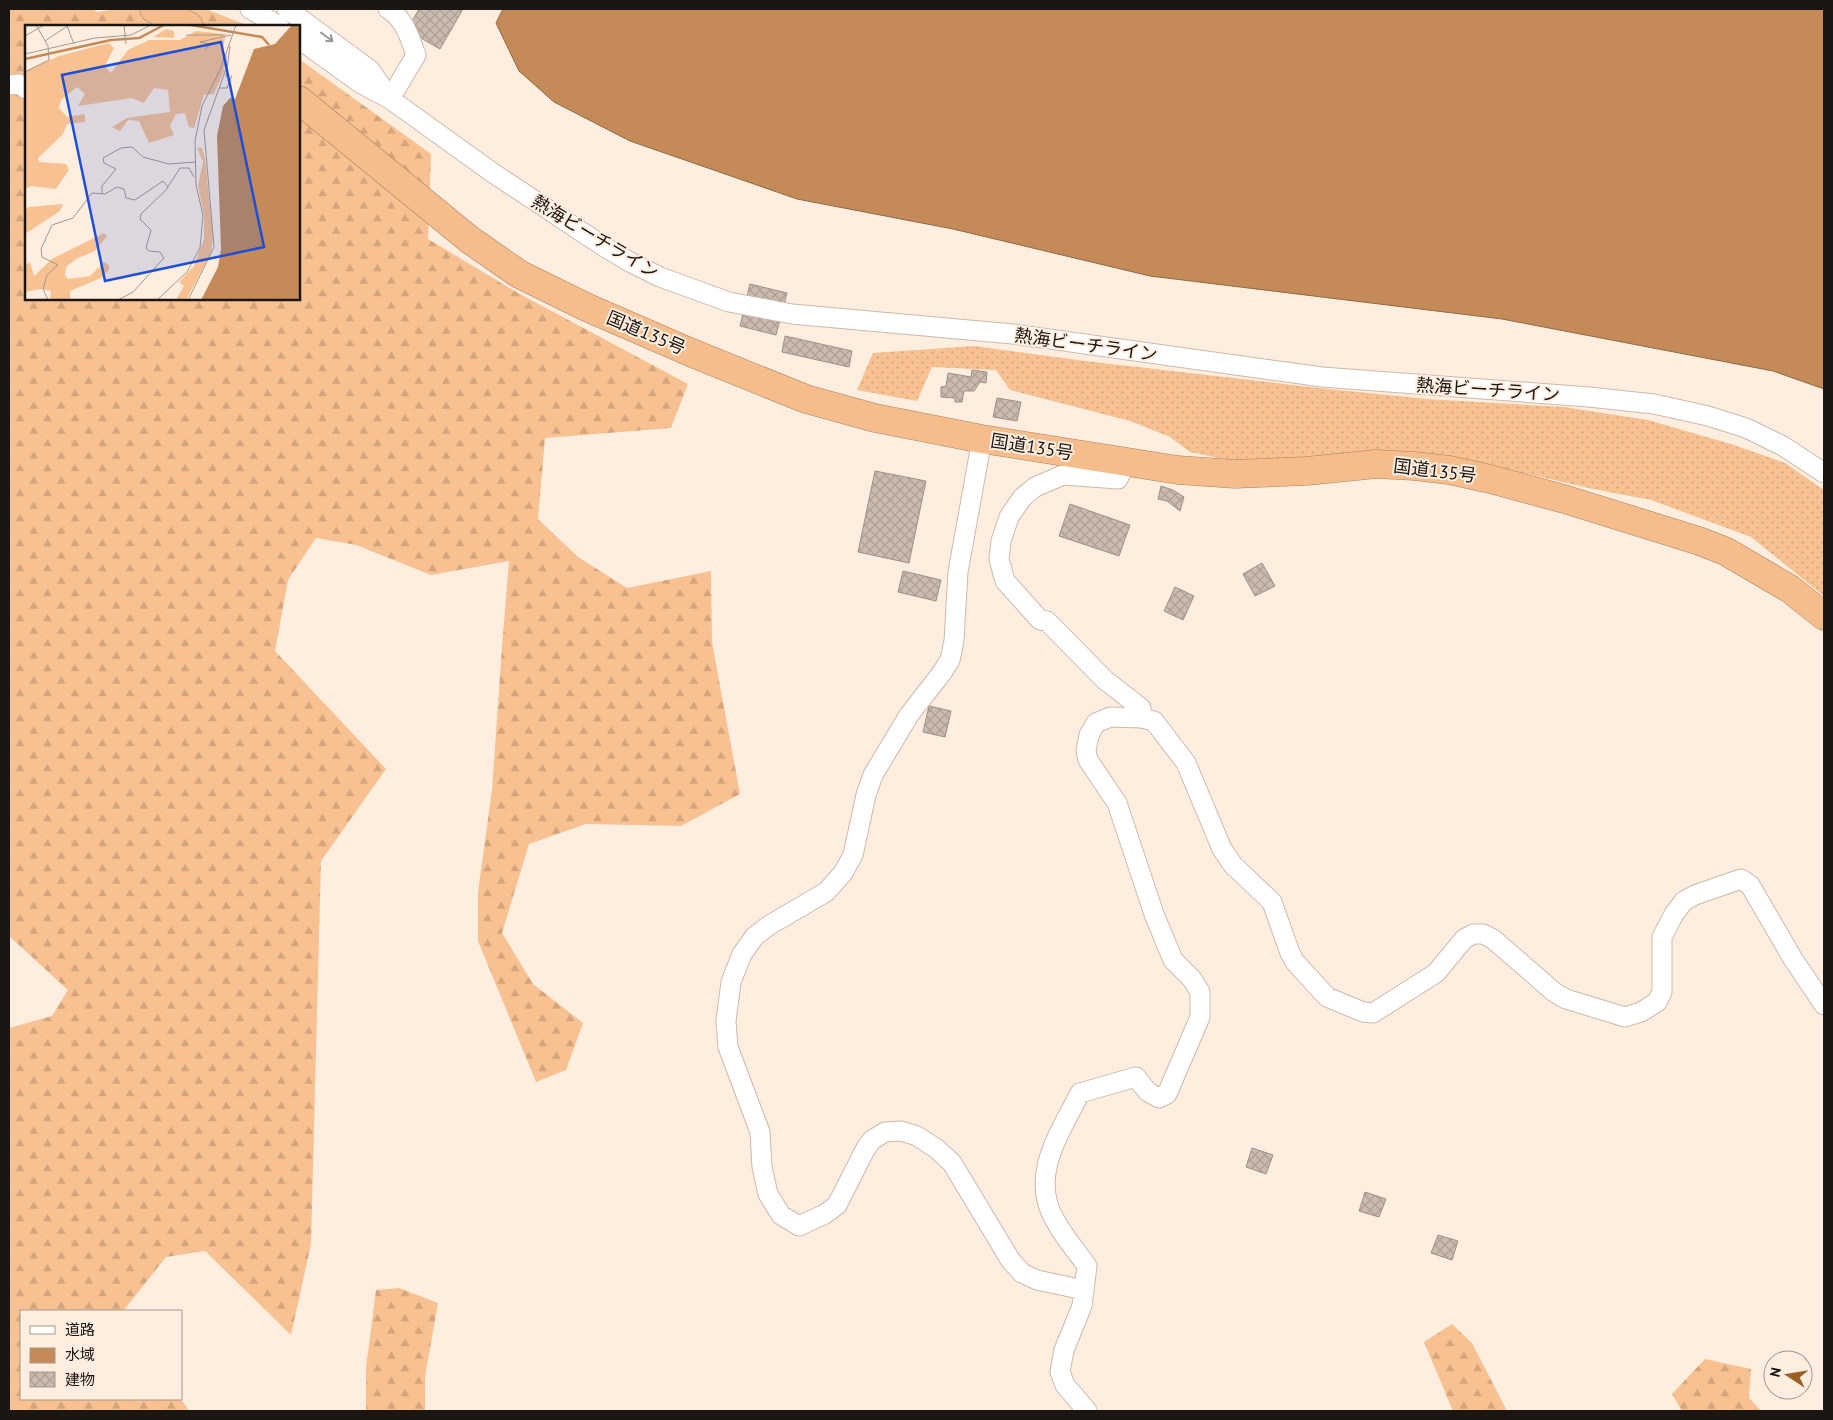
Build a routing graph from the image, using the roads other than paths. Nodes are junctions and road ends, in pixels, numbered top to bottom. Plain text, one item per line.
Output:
1 (154, 9) edge
2 (250, 9) edge
3 (287, 9) edge
4 (388, 9) edge
5 (187, 25) edge
6 (277, 25) edge
7 (300, 40) edge
8 (9, 85) edge
9 (25, 88) edge
10 (390, 99) junction
11 (300, 101) edge
12 (982, 439) junction
13 (1126, 462) junction
14 (1824, 473) edge
15 (1824, 616) edge
16 (1142, 718) junction
17 (1824, 1004) edge
18 (1084, 1290) junction
19 (1087, 1411) edge

1 - 5 highway
2 - 6 street
3 -> 10 street, 熱海ビーチライン
4 - 10 street
7 - 10 street, 熱海ビーチライン
8 - 9 street
10 - 14 street, 熱海ビーチライン
11 - 12 highway, 国道135号
12 - 13 highway, 国道135号
12 - 18 street
13 - 15 highway, 国道135号
13 - 16 street
16 - 17 street
16 - 18 street
18 - 19 street

